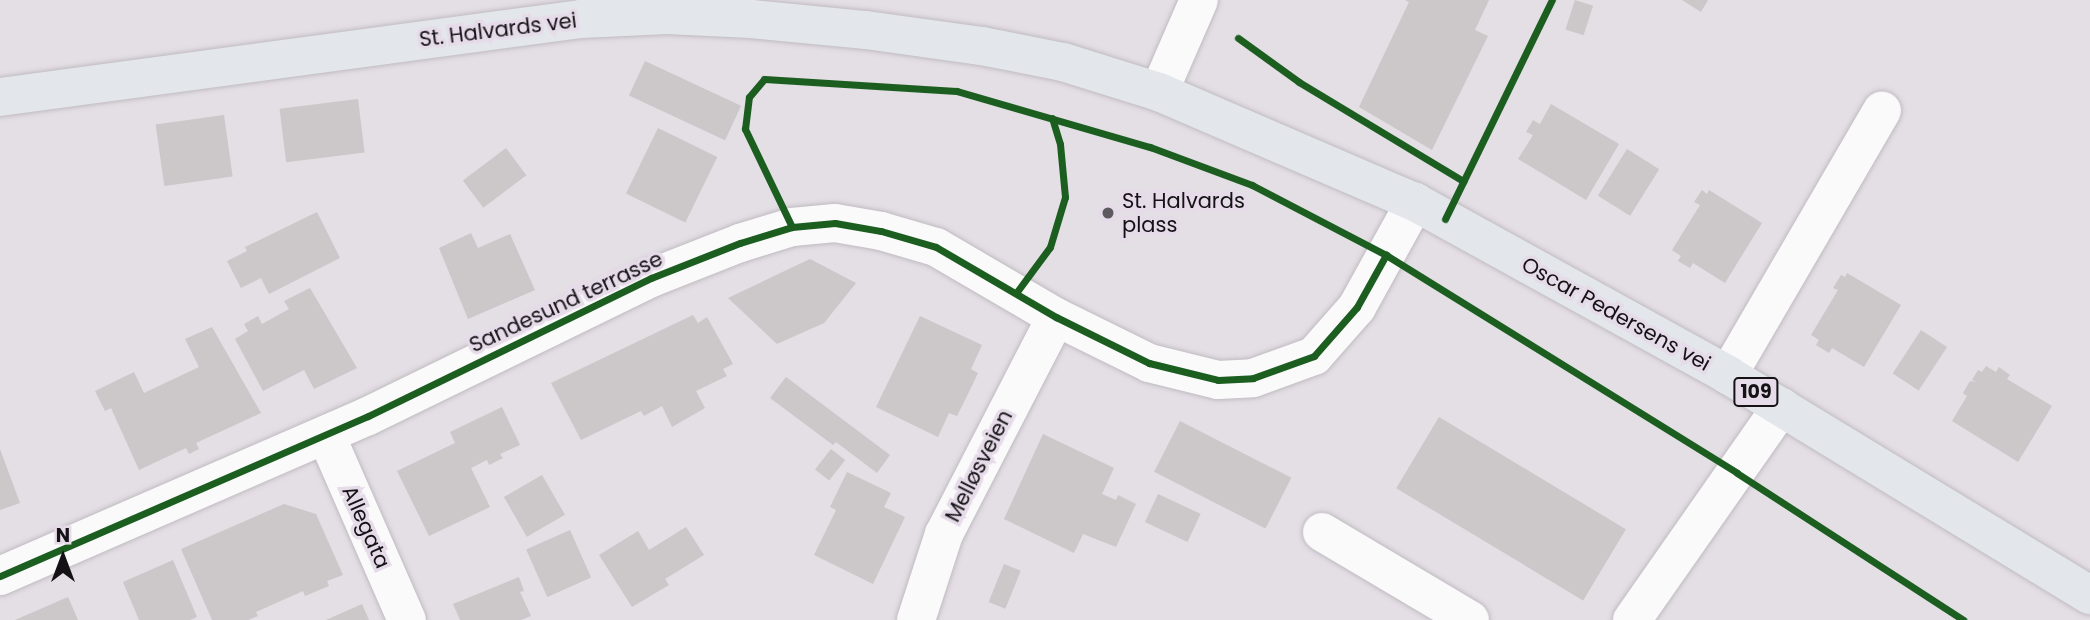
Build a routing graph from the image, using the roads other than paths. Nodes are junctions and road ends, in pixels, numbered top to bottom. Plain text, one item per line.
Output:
1 (1199, 0) edge
2 (1159, 92) junction
3 (0, 96) edge
4 (1882, 110) dead end
5 (1415, 202) junction
6 (1056, 317) junction
7 (1728, 375) junction
8 (1781, 407) junction
9 (326, 435) junction
10 (1322, 532) dead end
11 (0, 576) edge
12 (2090, 595) edge
13 (407, 620) edge
14 (916, 620) edge
15 (1470, 620) edge
16 (1632, 620) edge

1 - 2 street
2 - 3 main road, St. Halvards vei / 109
2 - 5 main road, Oscar Pedersens vei / 109
4 - 7 street
5 - 6 street, Sandesund terrasse
5 - 7 main road, Oscar Pedersens vei / 109
6 - 9 street, Sandesund terrasse
6 - 14 street, Melløsveien
7 - 8 main road, Oscar Pedersens vei / 109
8 - 12 main road, Oscar Pedersens vei / 109
8 - 16 street
9 - 11 street, Sandesund terrasse
9 - 13 street, Allegata
10 - 15 street

